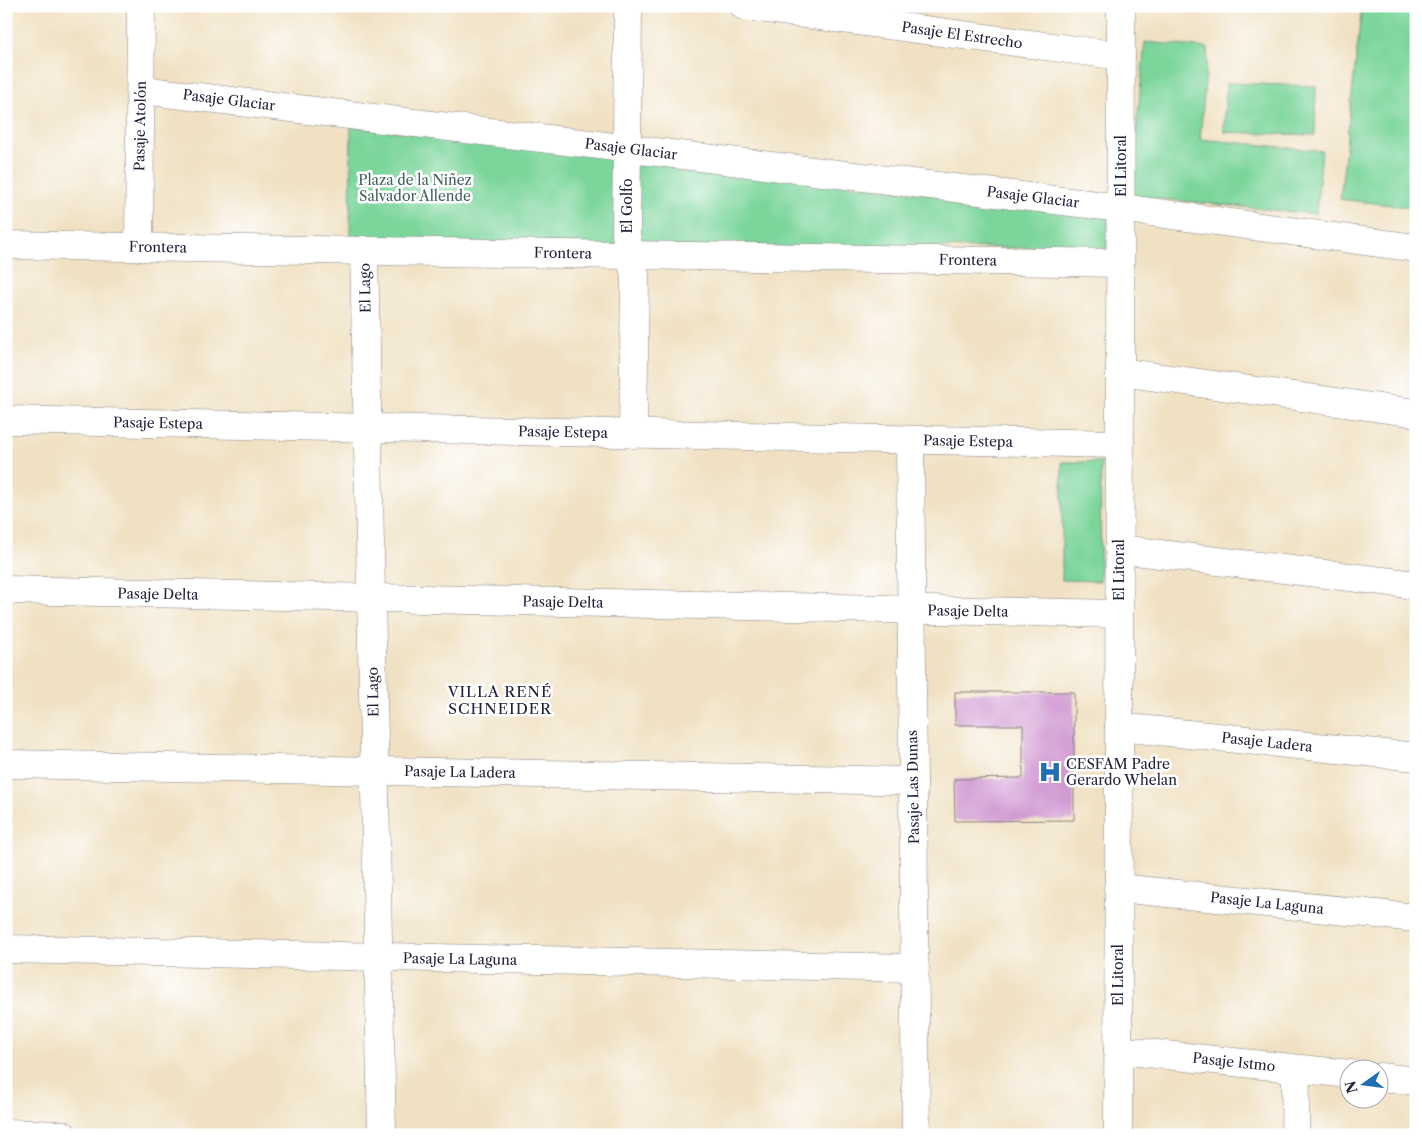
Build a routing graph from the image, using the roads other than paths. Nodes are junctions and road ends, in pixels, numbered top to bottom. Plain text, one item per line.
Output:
1 (141, 6) edge
2 (628, 6) edge
3 (744, 6) edge
4 (1121, 6) edge
5 (1121, 56) junction
6 (141, 90) junction
7 (627, 148) junction
8 (1121, 208) junction
9 (6, 244) edge
10 (139, 247) junction
11 (1416, 248) edge
12 (364, 250) junction
13 (630, 255) junction
14 (1120, 262) junction
15 (1120, 372) junction
16 (1416, 413) edge
17 (6, 420) edge
18 (367, 428) junction
19 (633, 434) junction
20 (910, 440) junction
21 (1120, 444) junction
22 (1119, 549) junction
23 (1416, 585) edge
24 (6, 590) edge
25 (371, 598) junction
26 (911, 610) junction
27 (1119, 614) junction
28 (1119, 727) junction
29 (1416, 758) edge
30 (6, 764) edge
31 (374, 771) junction
32 (913, 781) junction
33 (1118, 888) junction
34 (1416, 918) edge
35 (6, 949) edge
36 (378, 957) junction
37 (915, 968) junction
38 (1118, 1050) junction
39 (1296, 1069) junction
40 (1340, 1073) edge
41 (1390, 1078) edge
42 (1416, 1081) edge
43 (6, 1133) edge
44 (63, 1135) edge
45 (382, 1135) edge
46 (916, 1135) edge
47 (1118, 1135) edge
48 (1295, 1135) edge

1 - 6 street, Pasaje Atolón
2 - 7 street, El Golfo
3 - 5 street, Pasaje El Estrecho
4 - 5 street, El Litoral
5 - 8 street, El Litoral
6 - 7 street, Pasaje Glaciar
6 - 10 street, Pasaje Atolón
7 - 8 street, Pasaje Glaciar
7 - 13 street, El Golfo
8 - 11 street
8 - 14 street, El Litoral
9 - 10 street, Frontera
10 - 12 street, Frontera
12 - 13 street, Frontera
12 - 18 street, El Lago
13 - 14 street, Frontera
13 - 19 street, El Golfo
14 - 15 street, El Litoral
15 - 16 street
15 - 21 street, El Litoral
17 - 18 street, Pasaje Estepa
18 - 19 street, Pasaje Estepa
18 - 25 street, El Lago
19 - 20 street, Pasaje Estepa
20 - 21 street, Pasaje Estepa
20 - 26 street, Pasaje Las Dunas
21 - 22 street, El Litoral
22 - 23 street
22 - 27 street, El Litoral
24 - 25 street, Pasaje Delta
25 - 26 street, Pasaje Delta
25 - 31 street, El Lago
26 - 27 street, Pasaje Delta
26 - 32 street, Pasaje Las Dunas
27 - 28 street, El Litoral
28 - 29 street, Pasaje Ladera
28 - 33 street, El Litoral
30 - 31 street, Pasaje La Ladera
31 - 32 street, Pasaje La Ladera
31 - 36 street, El Lago
32 - 37 street, Pasaje Las Dunas
33 - 34 street, Pasaje La Laguna
33 - 38 street, El Litoral
35 - 36 street, Pasaje La Laguna
36 - 37 street, Pasaje La Laguna
36 - 45 street, El Lago
37 - 46 street, Pasaje Las Dunas
38 - 39 street, Pasaje Istmo
38 - 47 street, El Litoral
39 - 40 street, Pasaje Istmo
39 - 48 street
41 - 42 street
43 - 44 street

